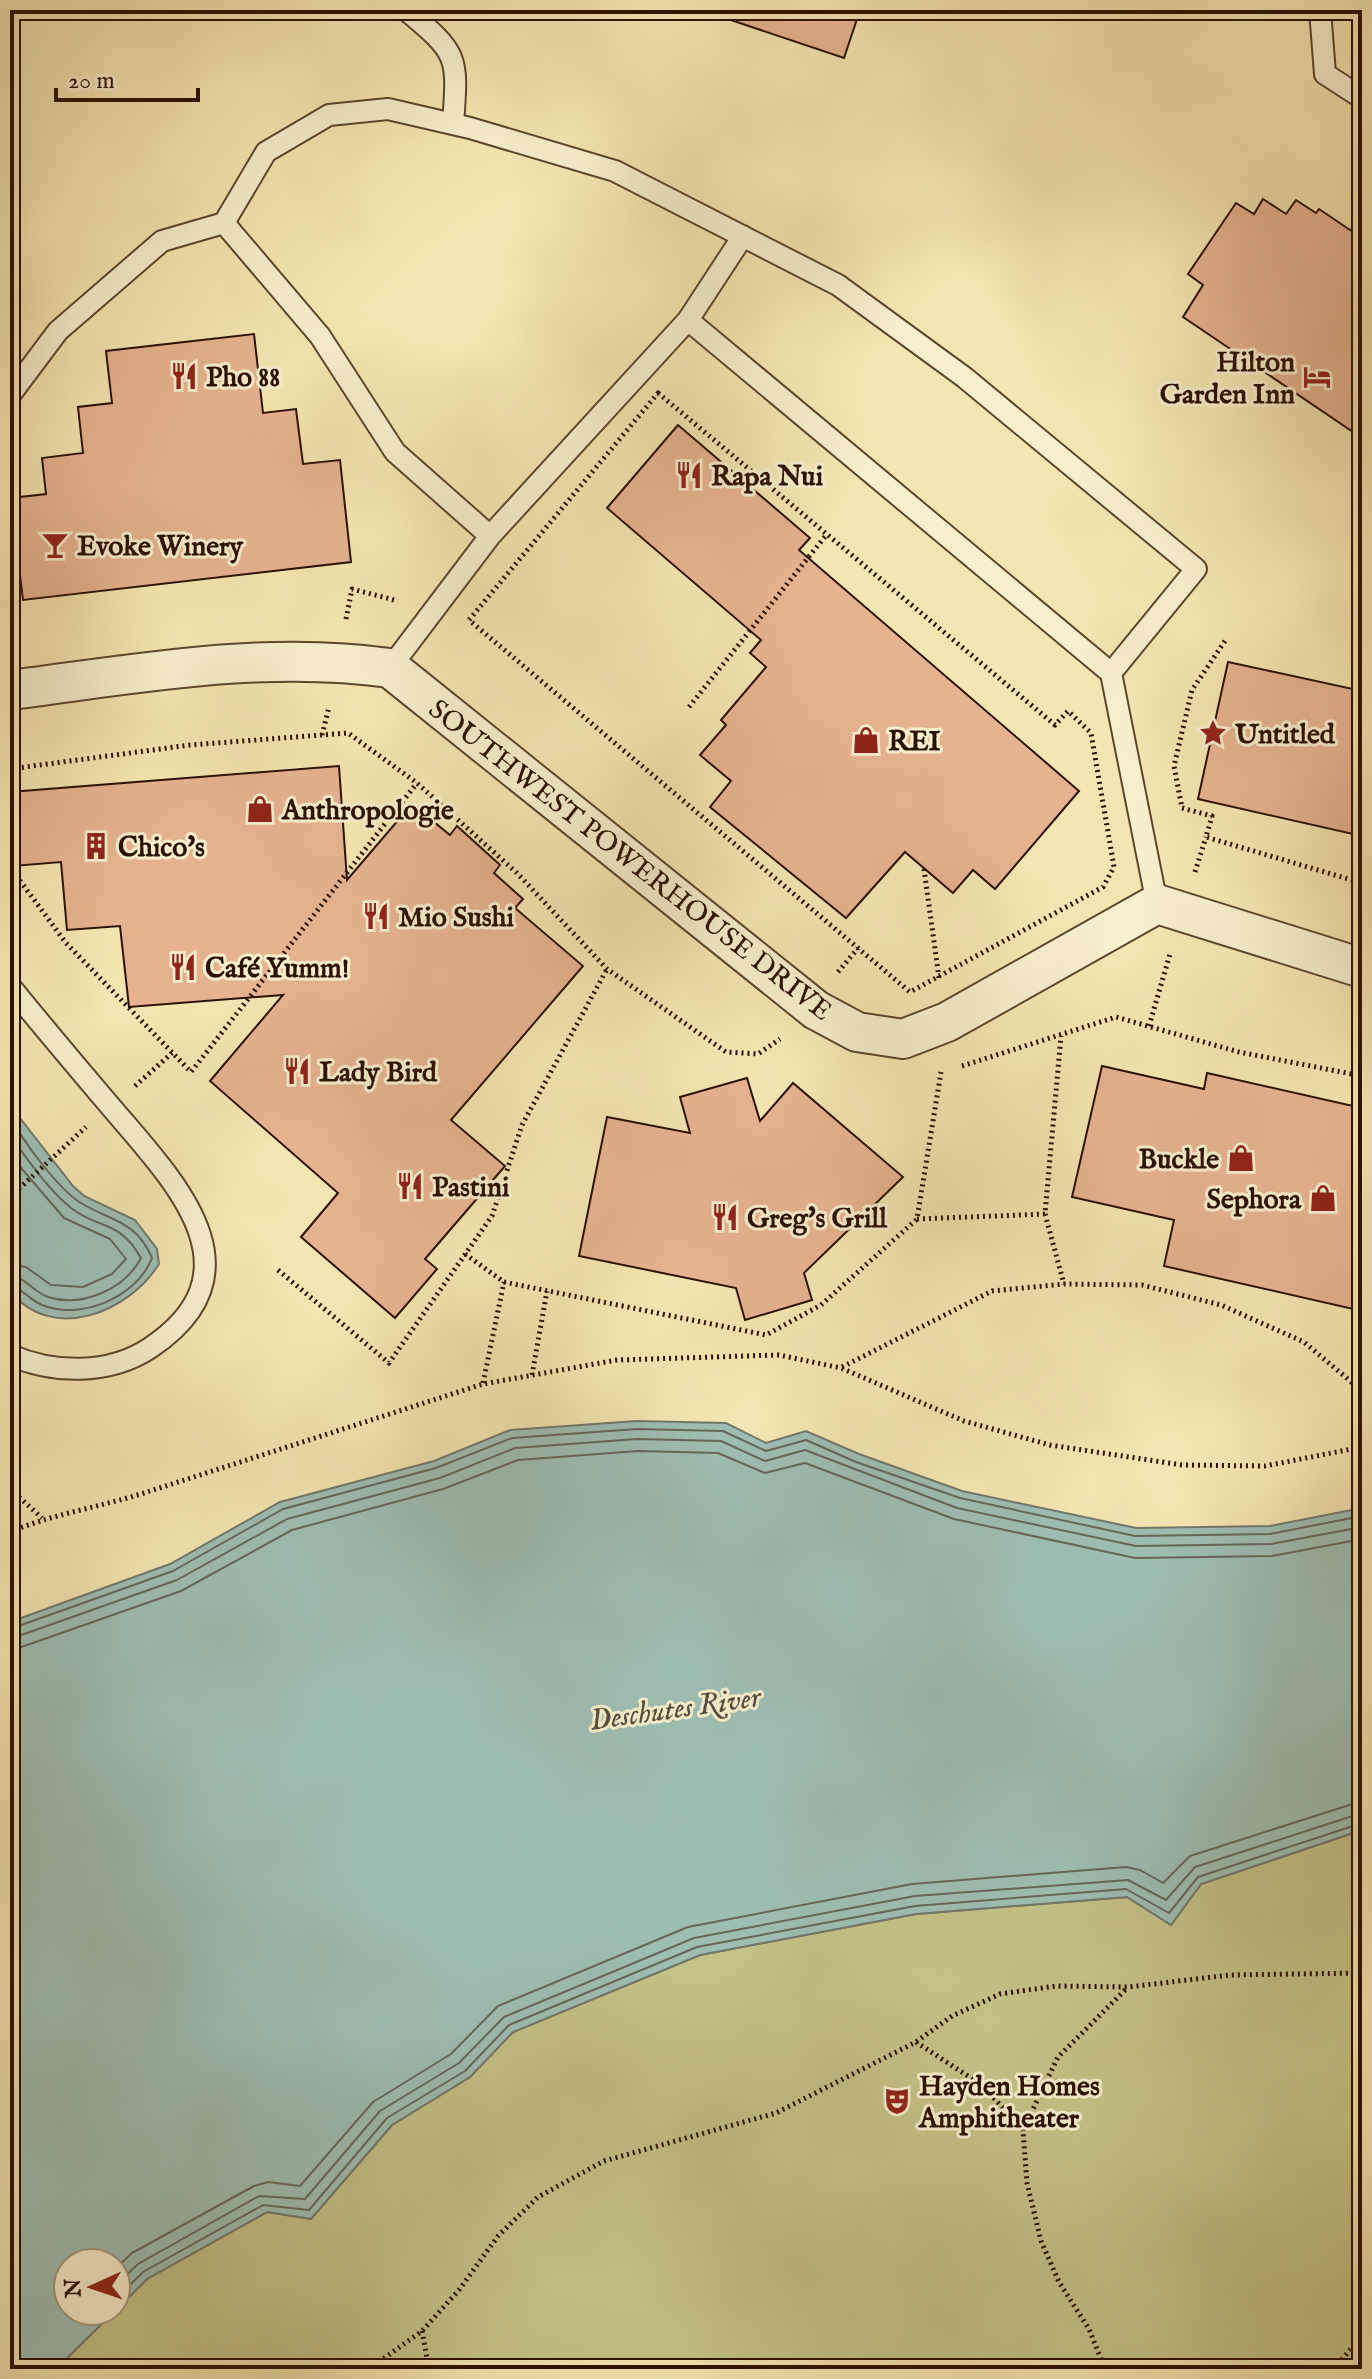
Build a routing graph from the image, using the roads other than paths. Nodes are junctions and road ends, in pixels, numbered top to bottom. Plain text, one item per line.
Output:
1 (406, 10) edge
2 (1320, 10) edge
3 (1362, 98) edge
4 (453, 124) junction
5 (224, 223) junction
6 (743, 236) junction
7 (688, 320) junction
8 (10, 395) edge
9 (490, 536) junction
10 (390, 668) junction
11 (1111, 673) junction
12 (10, 690) edge
13 (1157, 904) junction
14 (1362, 968) edge
15 (10, 986) edge
16 (10, 1355) edge

1 - 4 lane
2 - 3 lane
4 - 5 lane
4 - 6 lane
5 - 8 lane
5 - 9 lane
6 - 7 lane
6 - 11 lane
7 - 9 lane
7 - 11 lane
9 - 10 lane
10 - 12 street
10 - 13 street, SOUTHWEST POWERHOUSE DRIVE
11 - 13 lane
13 - 14 street
15 - 16 lane

